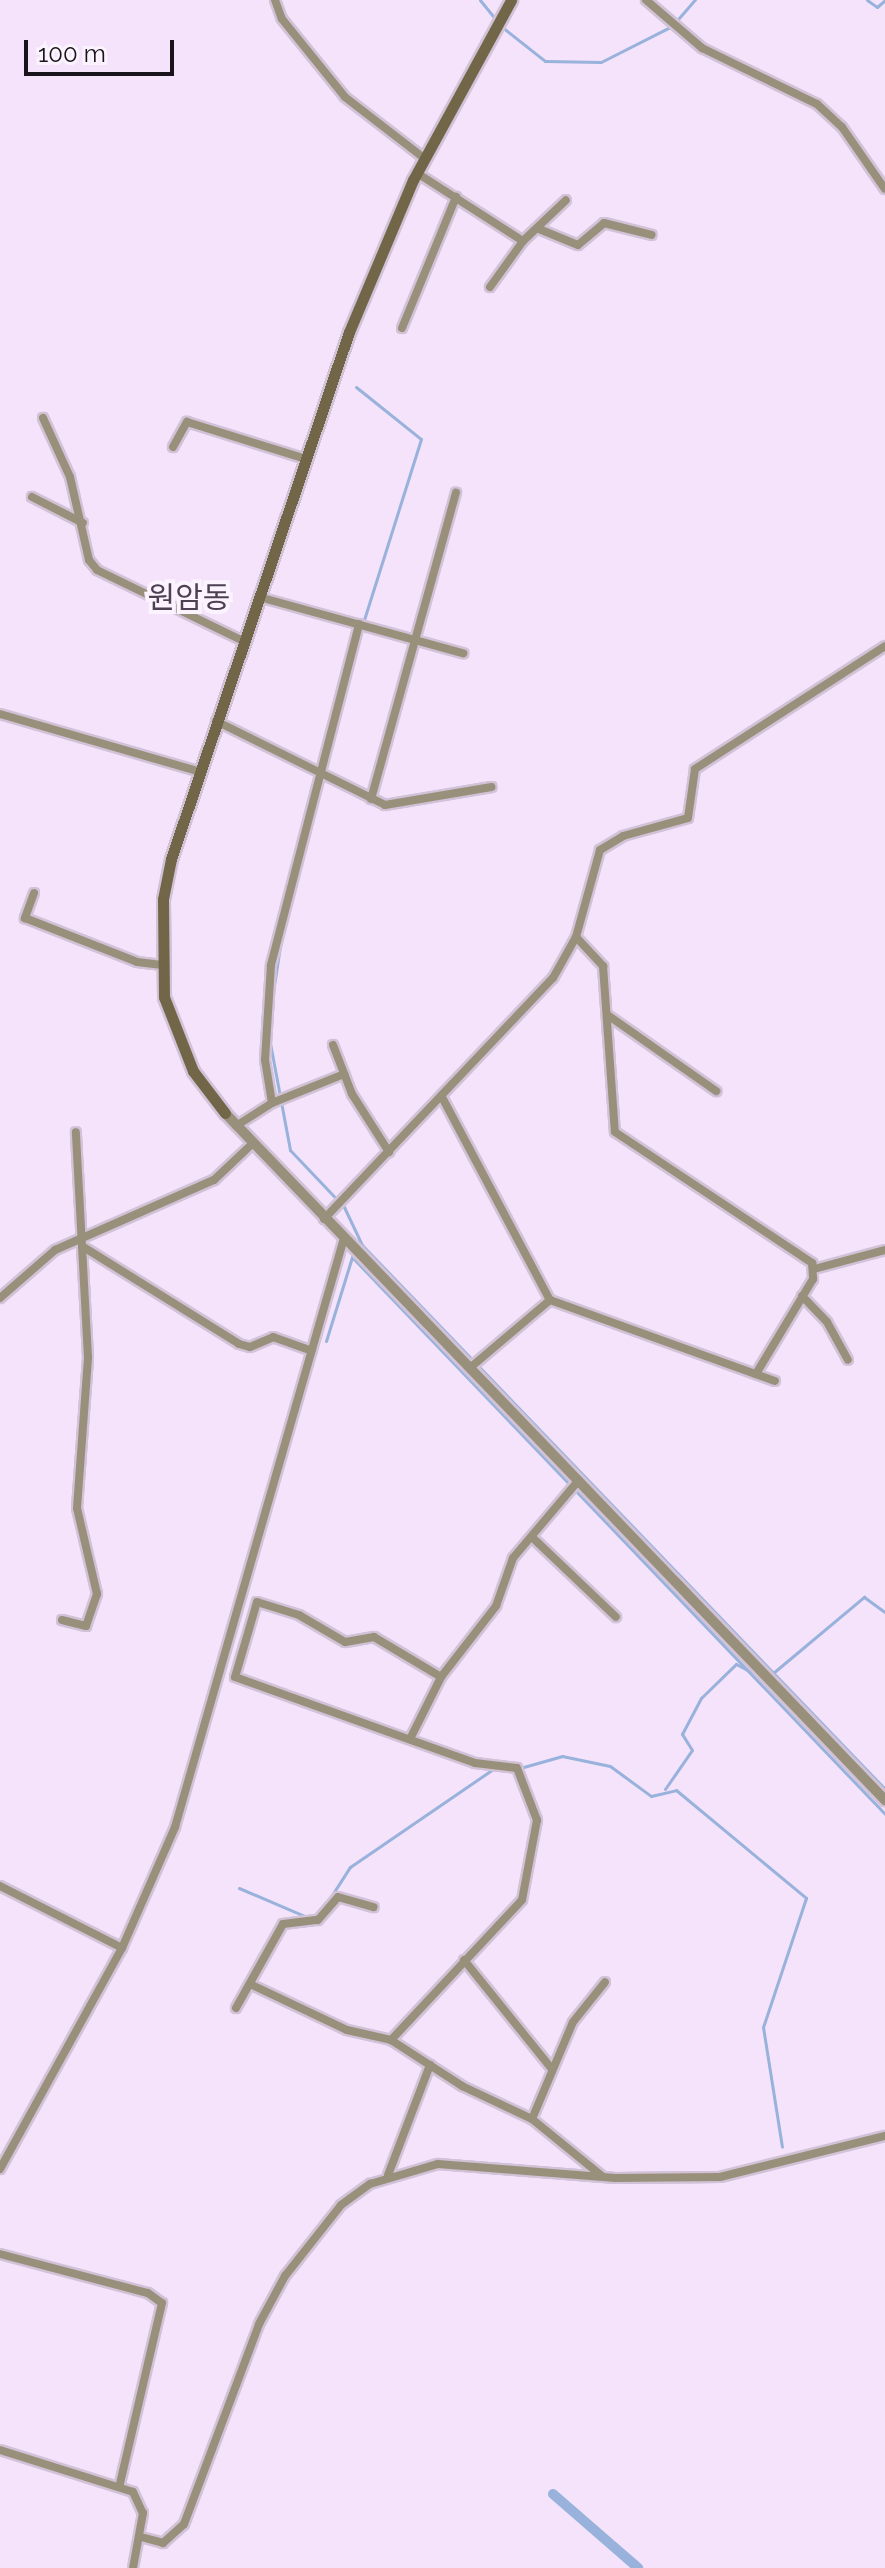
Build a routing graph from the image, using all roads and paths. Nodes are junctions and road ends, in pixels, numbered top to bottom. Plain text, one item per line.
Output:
1 (275, 0) edge
2 (511, 0) edge
3 (646, 0) edge
4 (424, 158) junction
5 (417, 173) junction
6 (885, 189) edge
7 (456, 197) junction
8 (566, 200) dead end
9 (539, 229) junction
10 (652, 235) dead end
11 (523, 241) junction
12 (490, 287) dead end
13 (402, 328) dead end
14 (43, 418) dead end
15 (173, 447) dead end
16 (306, 459) junction
17 (456, 493) dead end
18 (32, 497) dead end
19 (83, 523) junction
20 (259, 597) junction
21 (359, 624) junction
22 (416, 639) junction
23 (243, 641) junction
24 (885, 646) edge
25 (463, 653) dead end
26 (0, 714) edge
27 (215, 720) junction
28 (197, 771) junction
29 (317, 771) junction
30 (491, 787) dead end
31 (371, 799) junction
32 (34, 893) dead end
33 (576, 937) junction
34 (162, 965) junction
35 (609, 1016) junction
36 (333, 1045) dead end
37 (344, 1074) junction
38 (716, 1091) dead end
39 (443, 1099) junction
40 (272, 1103) junction
41 (225, 1113) joint
42 (236, 1126) junction
43 (76, 1132) dead end
44 (251, 1145) junction
45 (389, 1152) junction
46 (324, 1219) junction
47 (80, 1237) junction
48 (344, 1238) junction
49 (85, 1248) junction
50 (885, 1250) edge
51 (814, 1269) junction
52 (802, 1296) junction
53 (0, 1298) edge
54 (550, 1300) junction
55 (312, 1351) junction
56 (848, 1360) dead end
57 (471, 1367) junction
58 (756, 1374) junction
59 (775, 1381) dead end
60 (579, 1480) junction
61 (534, 1539) junction
62 (616, 1617) dead end
63 (62, 1620) dead end
64 (441, 1677) junction
65 (411, 1737) junction
66 (885, 1800) edge
67 (0, 1886) edge
68 (374, 1907) dead end
69 (122, 1948) junction
70 (464, 1960) junction
71 (605, 1982) dead end
72 (250, 1984) junction
73 (236, 2008) dead end
74 (391, 2040) junction
75 (430, 2065) junction
76 (551, 2068) junction
77 (532, 2119) junction
78 (885, 2136) edge
79 (0, 2169) edge
80 (388, 2175) junction
81 (602, 2176) junction
82 (0, 2254) edge
83 (0, 2450) edge
84 (120, 2483) junction
85 (141, 2537) junction
86 (133, 2568) edge

1 - 4 street
2 - 4 main road
3 - 6 street
4 - 5 main road
5 - 7 street
5 - 16 main road
7 - 11 street
7 - 13 street
8 - 9 street
9 - 10 street
9 - 11 street
11 - 12 street
14 - 19 street
15 - 16 street
16 - 20 main road
17 - 22 street
18 - 19 street
19 - 23 street
20 - 21 street
20 - 23 main road
21 - 22 street
21 - 29 street
22 - 25 street
22 - 31 street
23 - 27 main road
24 - 33 street
26 - 28 street
27 - 28 main road
27 - 29 street
28 - 34 main road
29 - 31 street
29 - 40 street
30 - 31 street
32 - 34 street
33 - 35 street
33 - 39 street
34 - 41 main road
35 - 38 street
35 - 51 street
36 - 37 street
37 - 40 street
37 - 45 street
39 - 45 street
39 - 54 street
40 - 42 street
41 - 42 street
42 - 44 street
43 - 47 street
44 - 46 street
44 - 47 street
45 - 46 street
46 - 48 street
47 - 49 street
47 - 53 street
48 - 55 street
48 - 57 street
49 - 55 street
49 - 63 street
50 - 51 street
51 - 52 street
52 - 56 street
52 - 58 street
54 - 57 street
54 - 58 street
55 - 69 street
57 - 60 street
58 - 59 street
60 - 61 street
60 - 66 street
61 - 62 street
61 - 64 street
64 - 65 street
64 - 65 street
65 - 70 street
67 - 69 street
68 - 72 street
69 - 79 street
70 - 74 street
70 - 76 street
71 - 76 street
72 - 73 street
72 - 74 street
74 - 75 street
75 - 77 street
75 - 80 street
76 - 77 street
77 - 81 street
78 - 81 street
80 - 81 street
80 - 85 street
82 - 84 street
83 - 84 street
84 - 85 street
85 - 86 street

